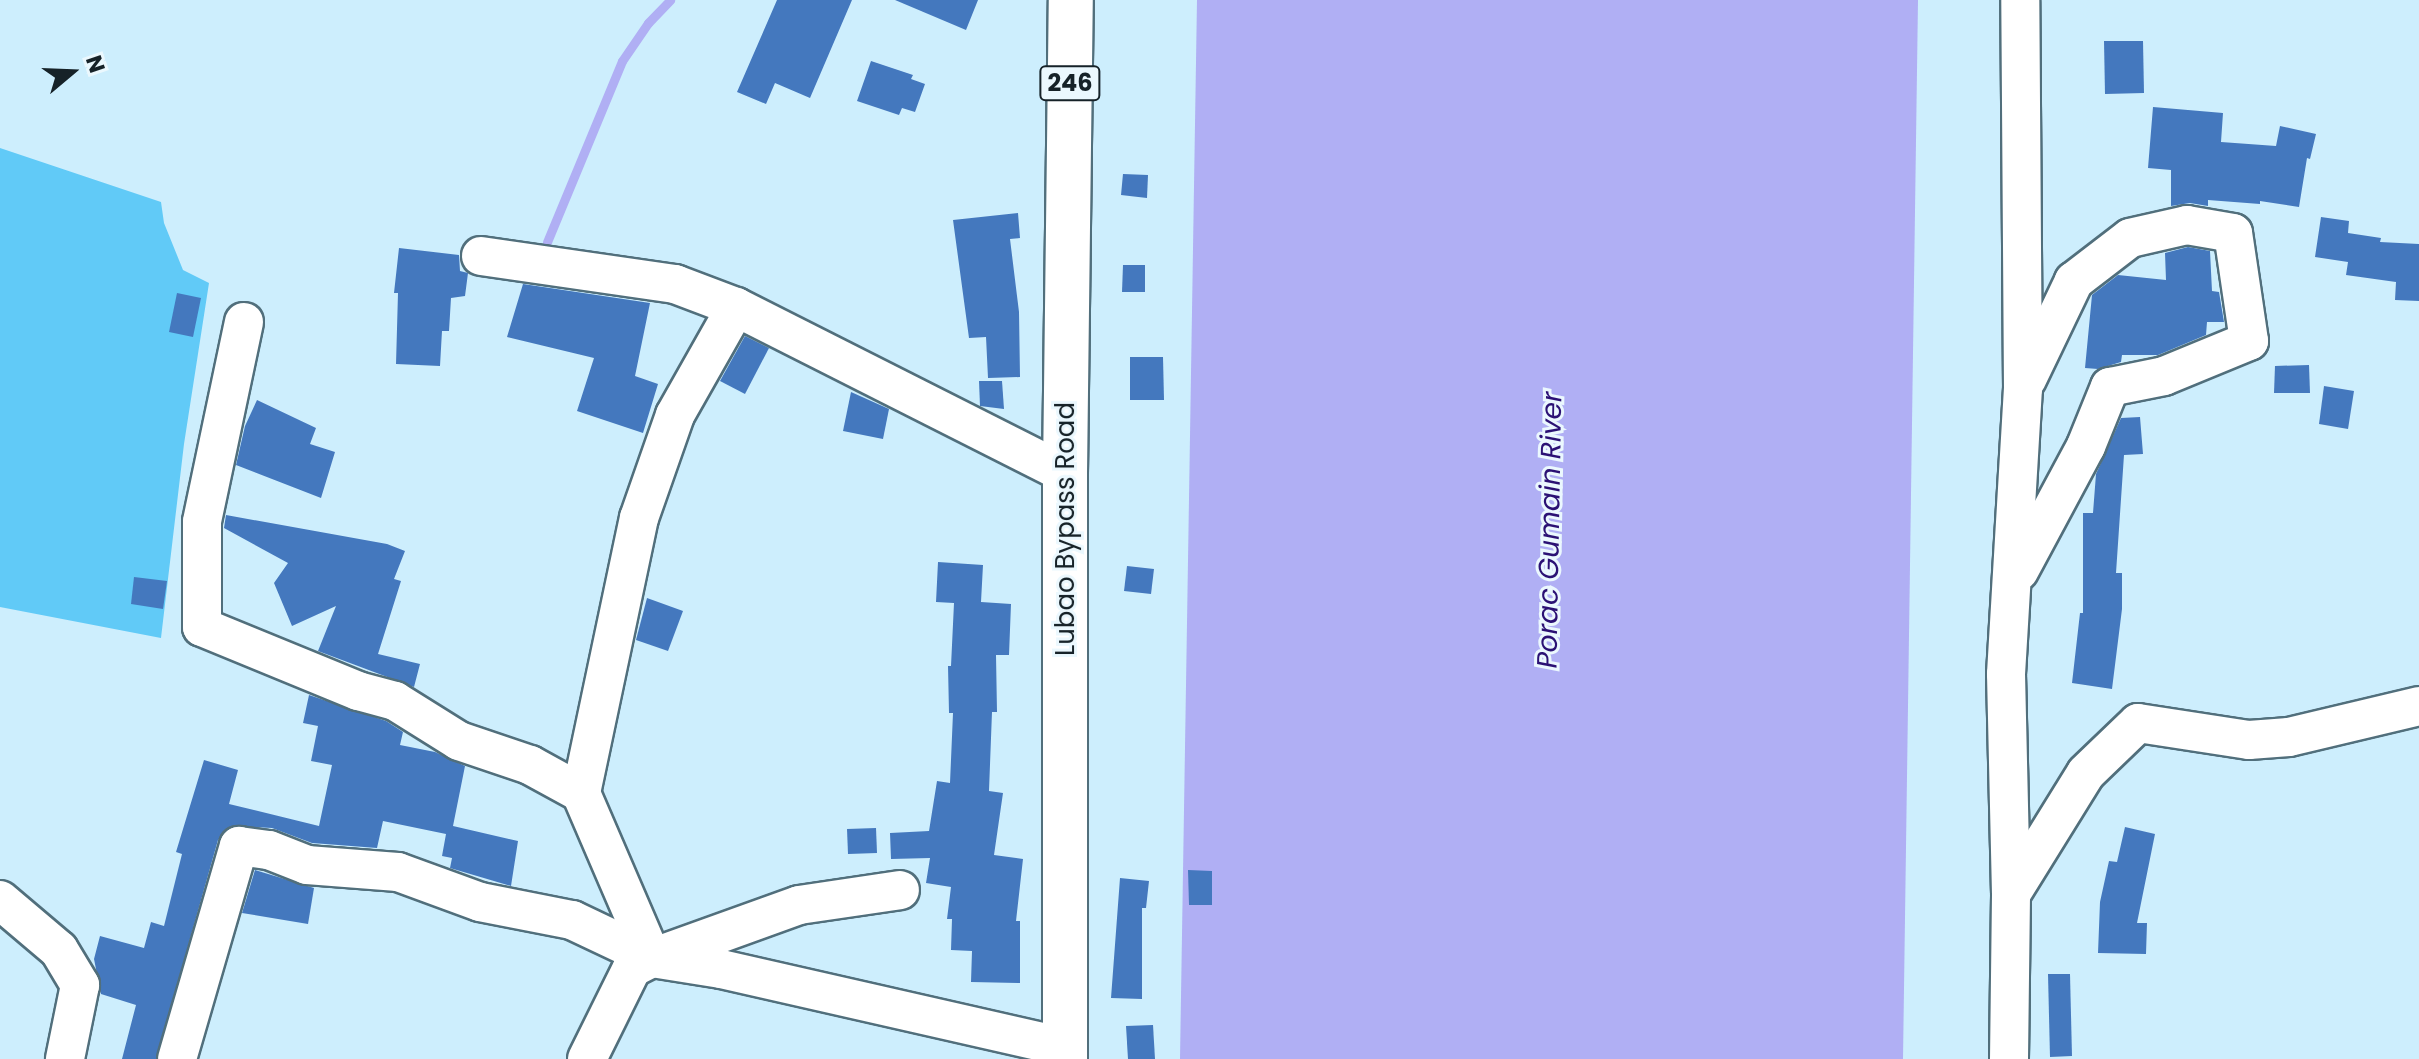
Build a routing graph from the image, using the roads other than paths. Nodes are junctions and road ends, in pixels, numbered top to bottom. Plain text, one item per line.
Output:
1 (1071, 0) edge
2 (2020, 0) edge
3 (481, 256) dead end
4 (736, 307) junction
5 (244, 322) dead end
6 (2023, 389) junction
7 (1065, 473) junction
8 (2014, 580) junction
9 (2419, 706) edge
10 (581, 793) junction
11 (900, 890) dead end
12 (2011, 894) junction
13 (0, 900) edge
14 (652, 958) junction
15 (1065, 1053) edge
16 (65, 1059) edge
17 (177, 1059) edge
18 (587, 1059) edge
19 (2009, 1059) edge

1 - 7 highway, Lubao Bypass Road / 246
2 - 6 street
3 - 4 street
4 - 7 street
4 - 10 street
5 - 10 street
6 - 8 street
6 - 8 street
7 - 15 highway, Lubao Bypass Road
8 - 12 street
9 - 12 street
10 - 14 street
11 - 14 street
12 - 19 street
13 - 16 street
14 - 15 street
14 - 17 street
14 - 18 street

